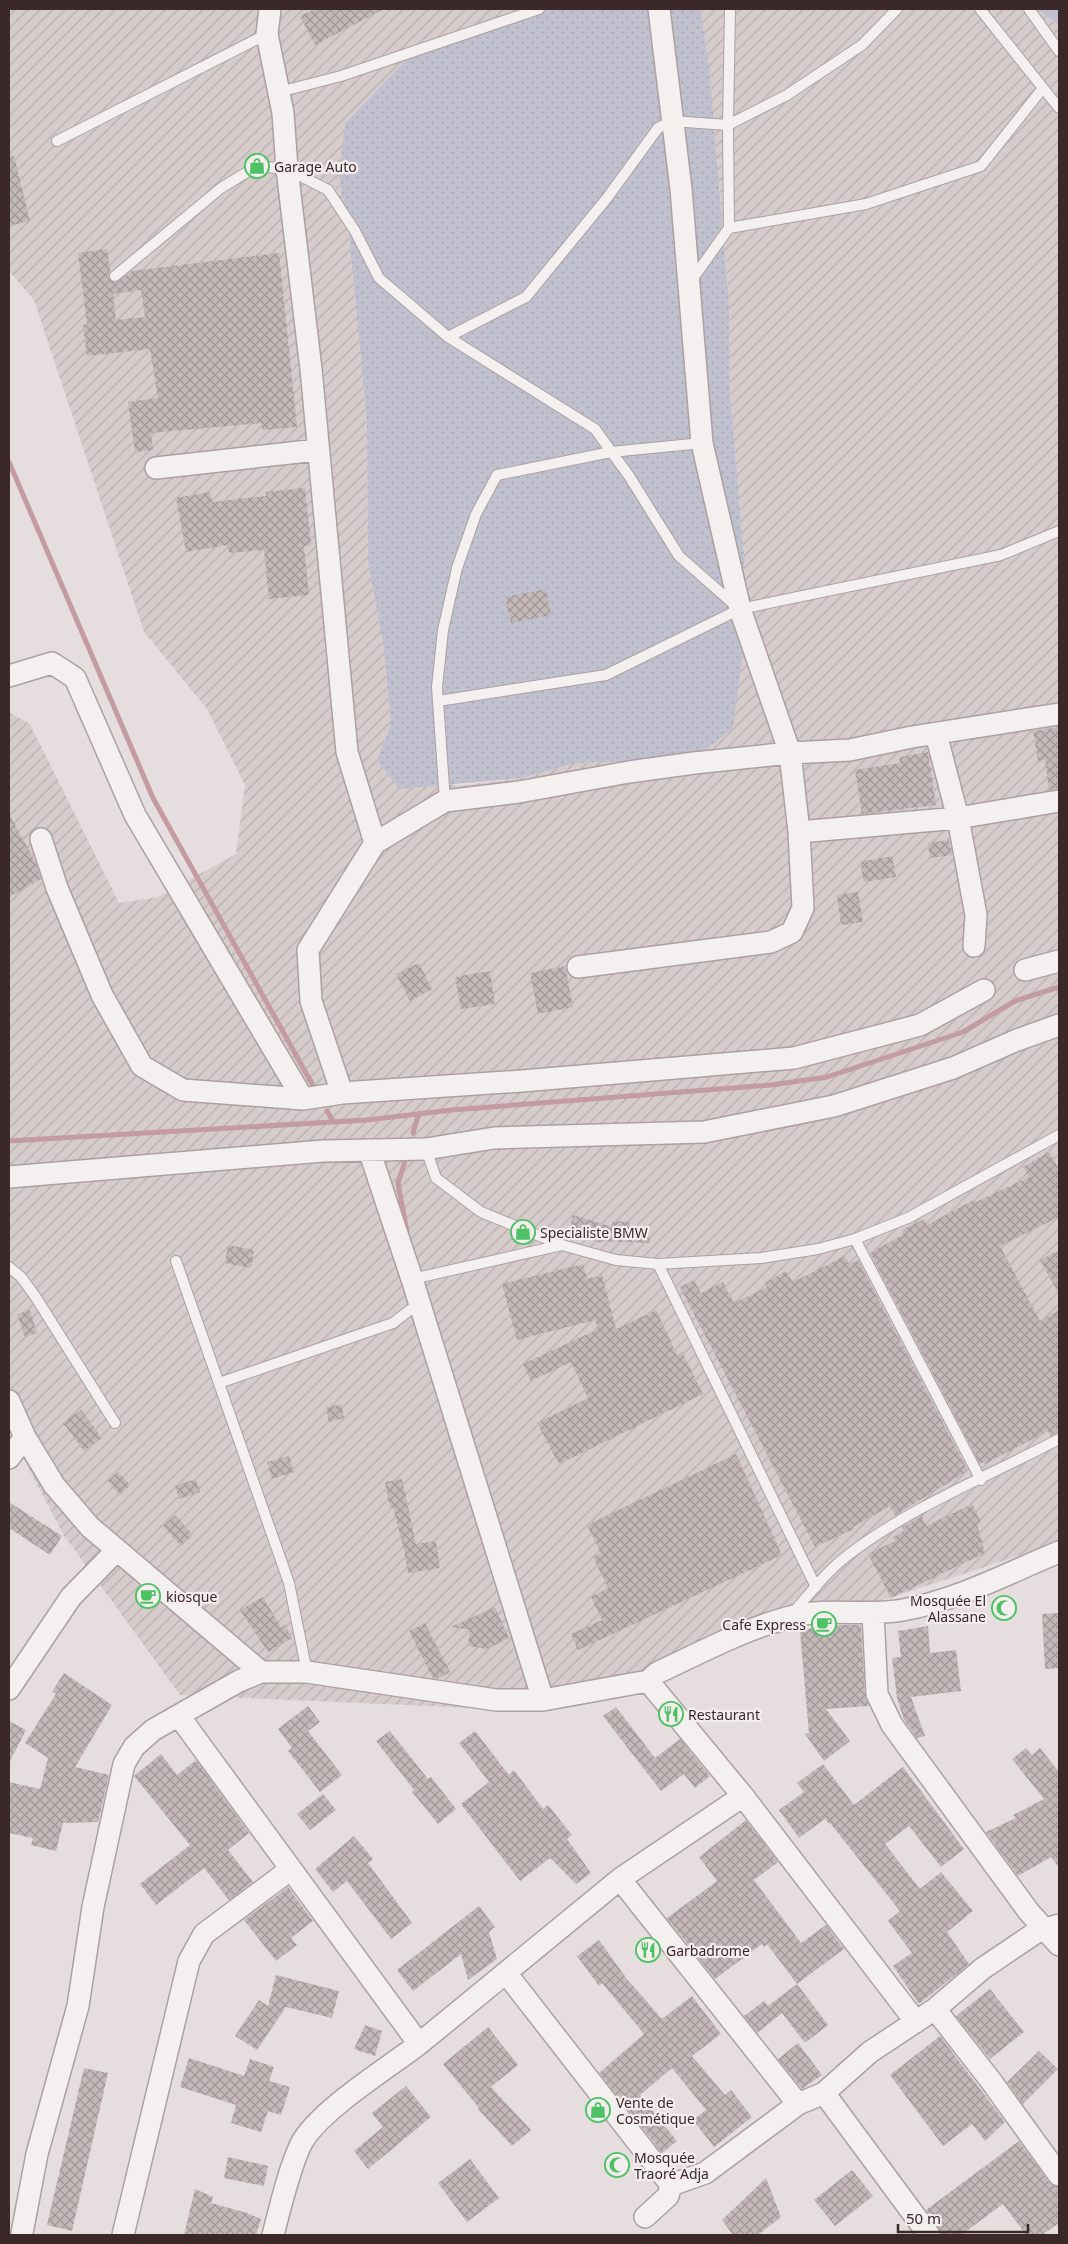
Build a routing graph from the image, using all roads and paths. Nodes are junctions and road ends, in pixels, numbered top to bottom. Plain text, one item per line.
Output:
1 (270, 9) edge
2 (539, 9) edge
3 (659, 9) edge
4 (730, 9) edge
5 (897, 9) edge
6 (980, 9) edge
7 (1029, 9) edge
8 (267, 34) junction
9 (1059, 51) edge
10 (1043, 88) junction
11 (279, 92) junction
12 (1059, 108) edge
13 (672, 121) junction
14 (728, 125) junction
15 (56, 141) dead end
16 (287, 169) junction
17 (729, 228) junction
18 (115, 276) dead end
19 (689, 283) junction
20 (448, 336) junction
21 (702, 443) junction
22 (317, 450) junction
23 (611, 452) junction
24 (156, 468) dead end
25 (1059, 531) edge
26 (740, 609) junction
27 (9, 676) edge
28 (438, 702) junction
29 (1059, 714) edge
30 (936, 734) junction
31 (790, 752) junction
32 (445, 801) junction
33 (1059, 801) edge
34 (958, 818) junction
35 (799, 832) junction
36 (41, 839) dead end
37 (375, 843) junction
38 (974, 946) dead end
39 (1059, 961) edge
40 (578, 967) dead end
41 (1025, 970) dead end
42 (984, 990) dead end
43 (1059, 1025) edge
44 (342, 1093) junction
45 (304, 1099) junction
46 (1059, 1135) edge
47 (426, 1149) junction
48 (369, 1150) junction
49 (9, 1177) edge
50 (855, 1239) junction
51 (562, 1245) junction
52 (176, 1261) dead end
53 (658, 1264) junction
54 (9, 1267) edge
55 (412, 1279) junction
56 (419, 1302) junction
57 (219, 1383) junction
58 (9, 1401) edge
59 (115, 1423) dead end
60 (25, 1437) junction
61 (1059, 1439) edge
62 (9, 1458) edge
63 (981, 1480) junction
64 (117, 1550) junction
65 (1059, 1552) edge
66 (816, 1586) junction
67 (873, 1613) junction
68 (790, 1617) junction
69 (261, 1672) junction
70 (307, 1672) junction
71 (648, 1680) junction
72 (9, 1689) edge
73 (543, 1700) junction
74 (179, 1716) junction
75 (743, 1796) junction
76 (291, 1869) junction
77 (620, 1879) junction
78 (1055, 1933) edge
79 (506, 1972) junction
80 (935, 2009) junction
81 (916, 2022) junction
82 (419, 2044) junction
83 (824, 2093) junction
84 (798, 2104) junction
85 (1059, 2175) edge
86 (671, 2185) junction
87 (645, 2218) dead end
88 (20, 2232) edge
89 (123, 2235) edge
90 (273, 2235) edge
91 (930, 2235) edge

1 - 8 street
2 - 11 lane
3 - 13 street
4 - 14 lane
5 - 14 lane
6 - 10 lane
7 - 9 lane
8 - 11 street
8 - 15 lane
10 - 12 lane
10 - 17 lane
11 - 16 street
13 - 14 lane
13 - 19 street
13 - 20 lane
14 - 17 lane
16 - 18 lane
16 - 20 lane
16 - 22 street
17 - 19 lane
19 - 21 street
20 - 23 lane
21 - 23 lane
21 - 26 street
22 - 24 street
22 - 37 street
23 - 26 lane
23 - 28 lane
25 - 26 lane
26 - 28 lane
26 - 31 street
27 - 45 street
28 - 32 lane
29 - 30 street
30 - 31 street
30 - 34 street
31 - 32 street
31 - 35 street
32 - 37 street
33 - 34 street
34 - 35 street
34 - 38 street
35 - 40 street
36 - 45 street
37 - 44 street
39 - 41 street
42 - 44 street
43 - 47 street
44 - 45 street
46 - 50 lane
47 - 48 street
47 - 51 lane
48 - 49 street
48 - 55 street
50 - 53 lane
50 - 63 lane
51 - 53 lane
51 - 55 lane
52 - 57 lane
53 - 66 lane
54 - 59 lane
55 - 56 street
56 - 57 lane
56 - 73 street
57 - 70 lane
58 - 60 street
60 - 62 street
60 - 64 street
61 - 63 lane
63 - 66 lane
64 - 69 street
64 - 72 street
65 - 67 street
66 - 68 lane
67 - 68 street
67 - 78 street
68 - 71 street
69 - 70 street
69 - 74 street
70 - 73 street
71 - 73 street
71 - 75 street
74 - 76 street
74 - 88 street
75 - 77 street
75 - 81 street
76 - 82 street
76 - 89 street
77 - 79 street
77 - 84 street
78 - 80 street
79 - 82 street
79 - 86 street
80 - 81 street
80 - 85 street
81 - 83 street
82 - 90 street
83 - 84 street
83 - 91 street
84 - 86 street
86 - 87 street

